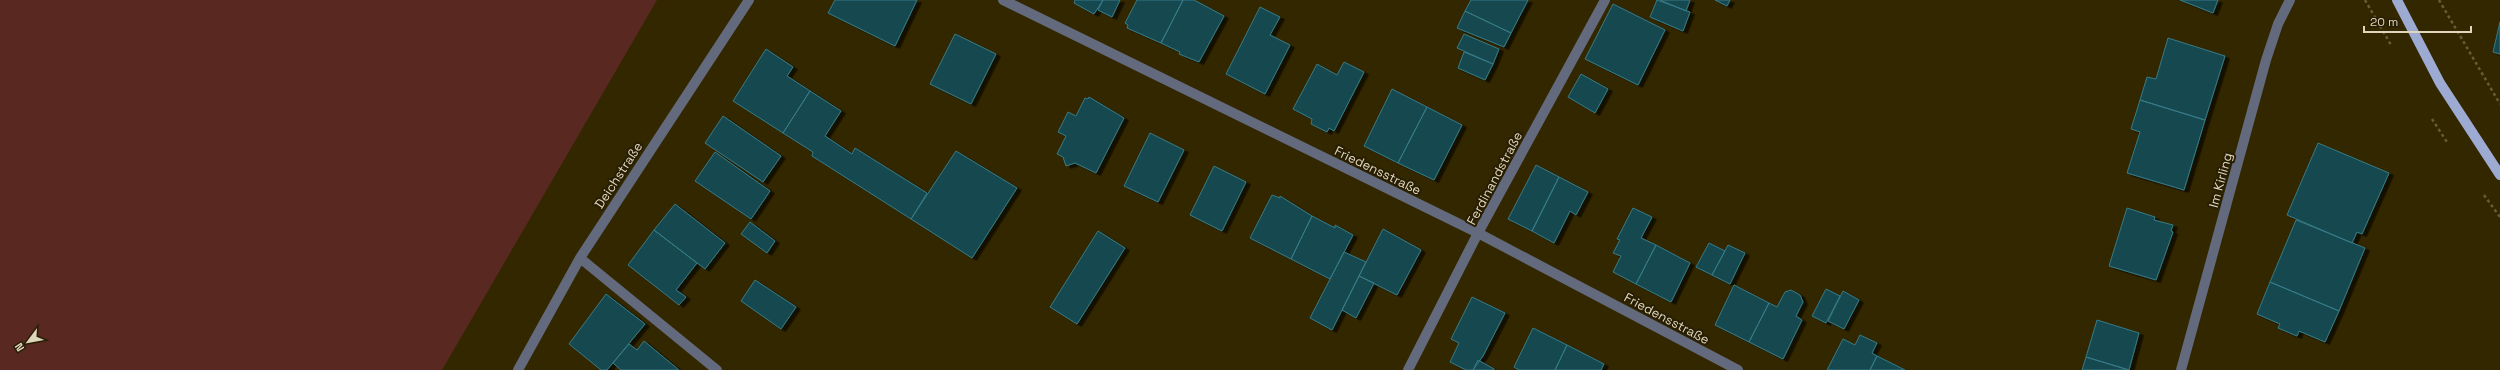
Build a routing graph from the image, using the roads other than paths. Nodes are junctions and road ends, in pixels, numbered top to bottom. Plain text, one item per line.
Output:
1 (748, 0) edge
2 (1003, 0) edge
3 (1605, 0) edge
4 (2290, 0) edge
5 (2396, 0) edge
6 (2500, 175) edge
7 (1478, 233) junction
8 (580, 258) junction
9 (518, 370) edge
10 (717, 370) edge
11 (1408, 370) edge
12 (1738, 370) edge
13 (2181, 370) edge

1 - 8 street, Deichstraße
2 - 7 street, Friedensstraße
3 - 7 street, Ferdinandstraße
4 - 13 street, Im Kirling
5 - 6 main road
7 - 11 street, Ferdinandstraße
7 - 12 street, Friedensstraße
8 - 9 street, Deichstraße
8 - 10 street

